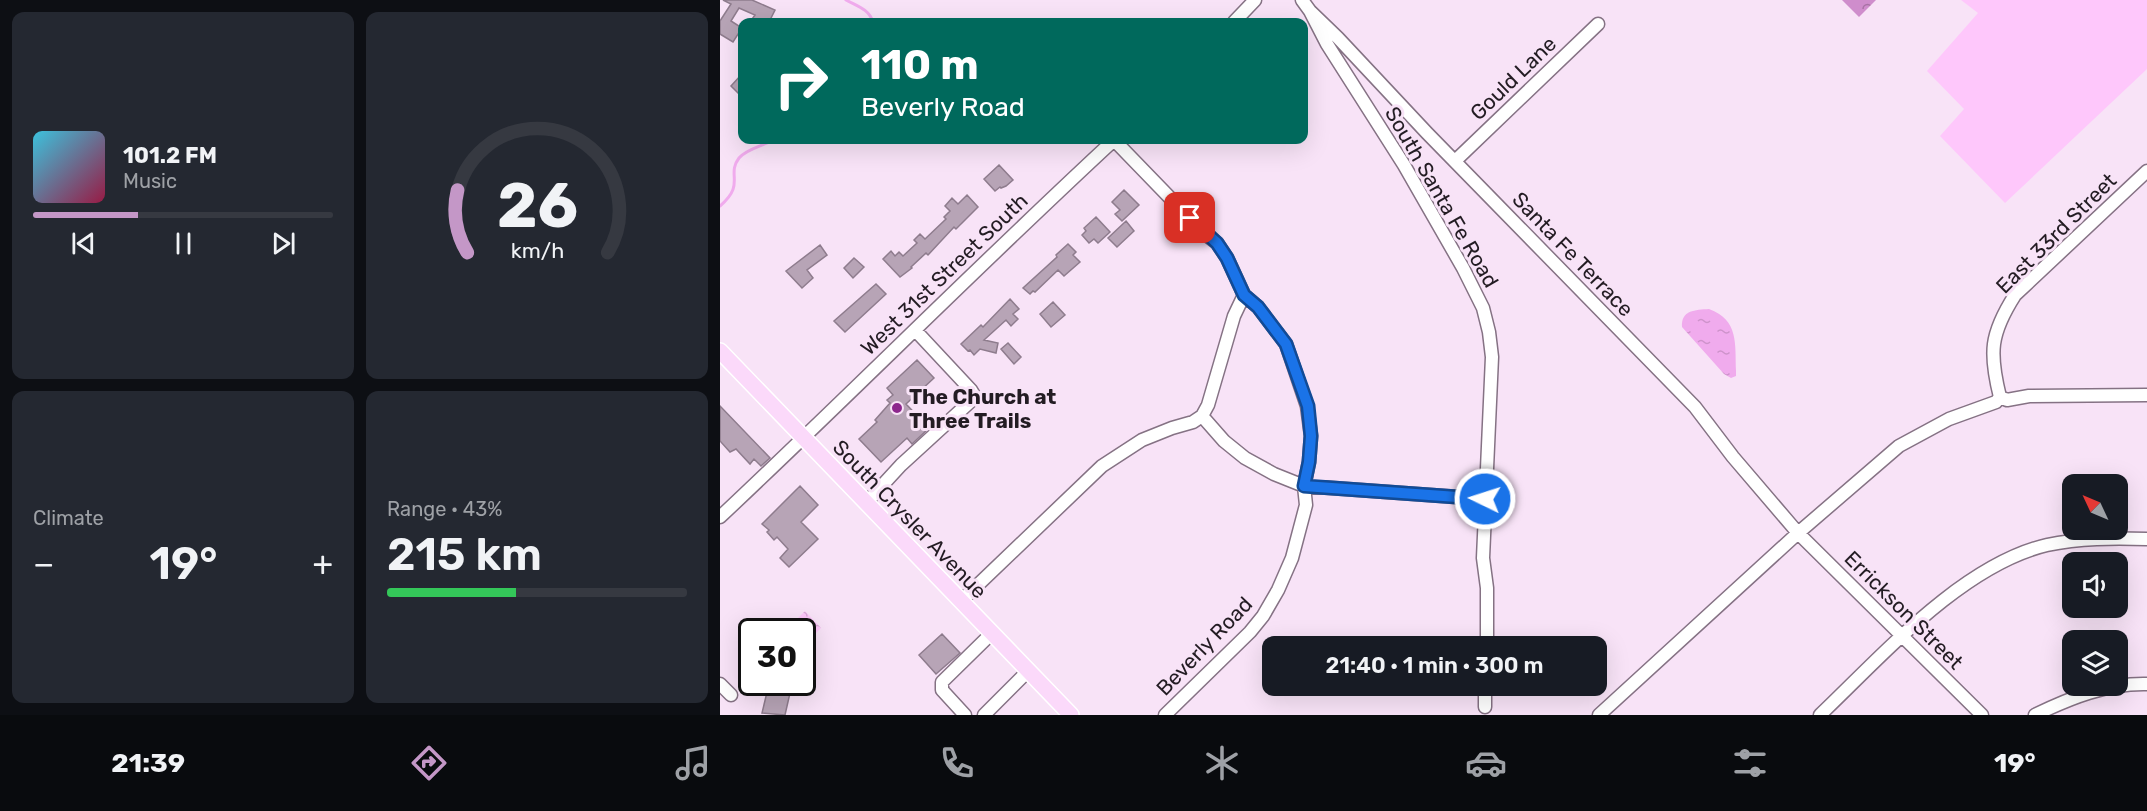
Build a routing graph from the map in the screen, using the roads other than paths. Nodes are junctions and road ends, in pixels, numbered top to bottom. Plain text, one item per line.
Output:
1 (1255, 0) edge
2 (1302, 0) edge
3 (1310, 11) junction
4 (1238, 18) edge
5 (1598, 24) dead end
6 (1110, 144) edge
7 (1118, 144) edge
8 (1455, 161) junction
9 (2147, 171) edge
10 (1244, 295) junction
11 (915, 330) junction
12 (720, 351) edge
13 (2147, 395) edge
14 (2000, 397) junction
15 (1202, 416) junction
16 (804, 438) junction
17 (1304, 486) junction
18 (1485, 499) junction
19 (866, 503) junction
20 (720, 517) edge
21 (1798, 533) junction
22 (2147, 539) edge
23 (961, 601) junction
24 (992, 633) junction
25 (1487, 636) edge
26 (1903, 637) junction
27 (1028, 671) junction
28 (720, 684) edge
29 (2147, 684) edge
30 (730, 695) dead end
31 (1485, 696) edge
32 (1484, 712) edge
33 (965, 715) edge
34 (984, 715) edge
35 (1071, 715) edge
36 (1165, 715) edge
37 (1599, 715) edge
38 (1820, 715) edge
39 (1982, 715) edge
40 (2035, 715) edge

1 - 4 street
2 - 3 street, South Santa Fe Road
3 - 8 street, Santa Fe Terrace
3 - 18 street, South Santa Fe Road
5 - 8 street, Gould Lane
6 - 11 street, West 31st Street South
7 - 10 street, Beverly Road
8 - 21 street, Santa Fe Terrace
9 - 14 street, East 33rd Street
10 - 15 street
10 - 17 street, Beverly Road
11 - 16 street, West 31st Street South
11 - 19 street
12 - 16 main road, South Crysler Avenue
13 - 14 street
14 - 21 street
15 - 17 street
15 - 23 street
16 - 19 main road, South Crysler Avenue
16 - 20 street, West 31st Street South
17 - 18 street
17 - 36 street, Beverly Road
18 - 25 street, South Santa Fe Road
19 - 23 main road, South Crysler Avenue
21 - 26 street, Errickson Street
21 - 37 street
22 - 26 street
23 - 24 main road, South Crysler Avenue
24 - 27 main road, South Crysler Avenue
24 - 33 street
26 - 38 street
26 - 39 street, Errickson Street
27 - 34 street
27 - 35 main road, South Crysler Avenue
28 - 30 street
29 - 40 street
31 - 32 street

